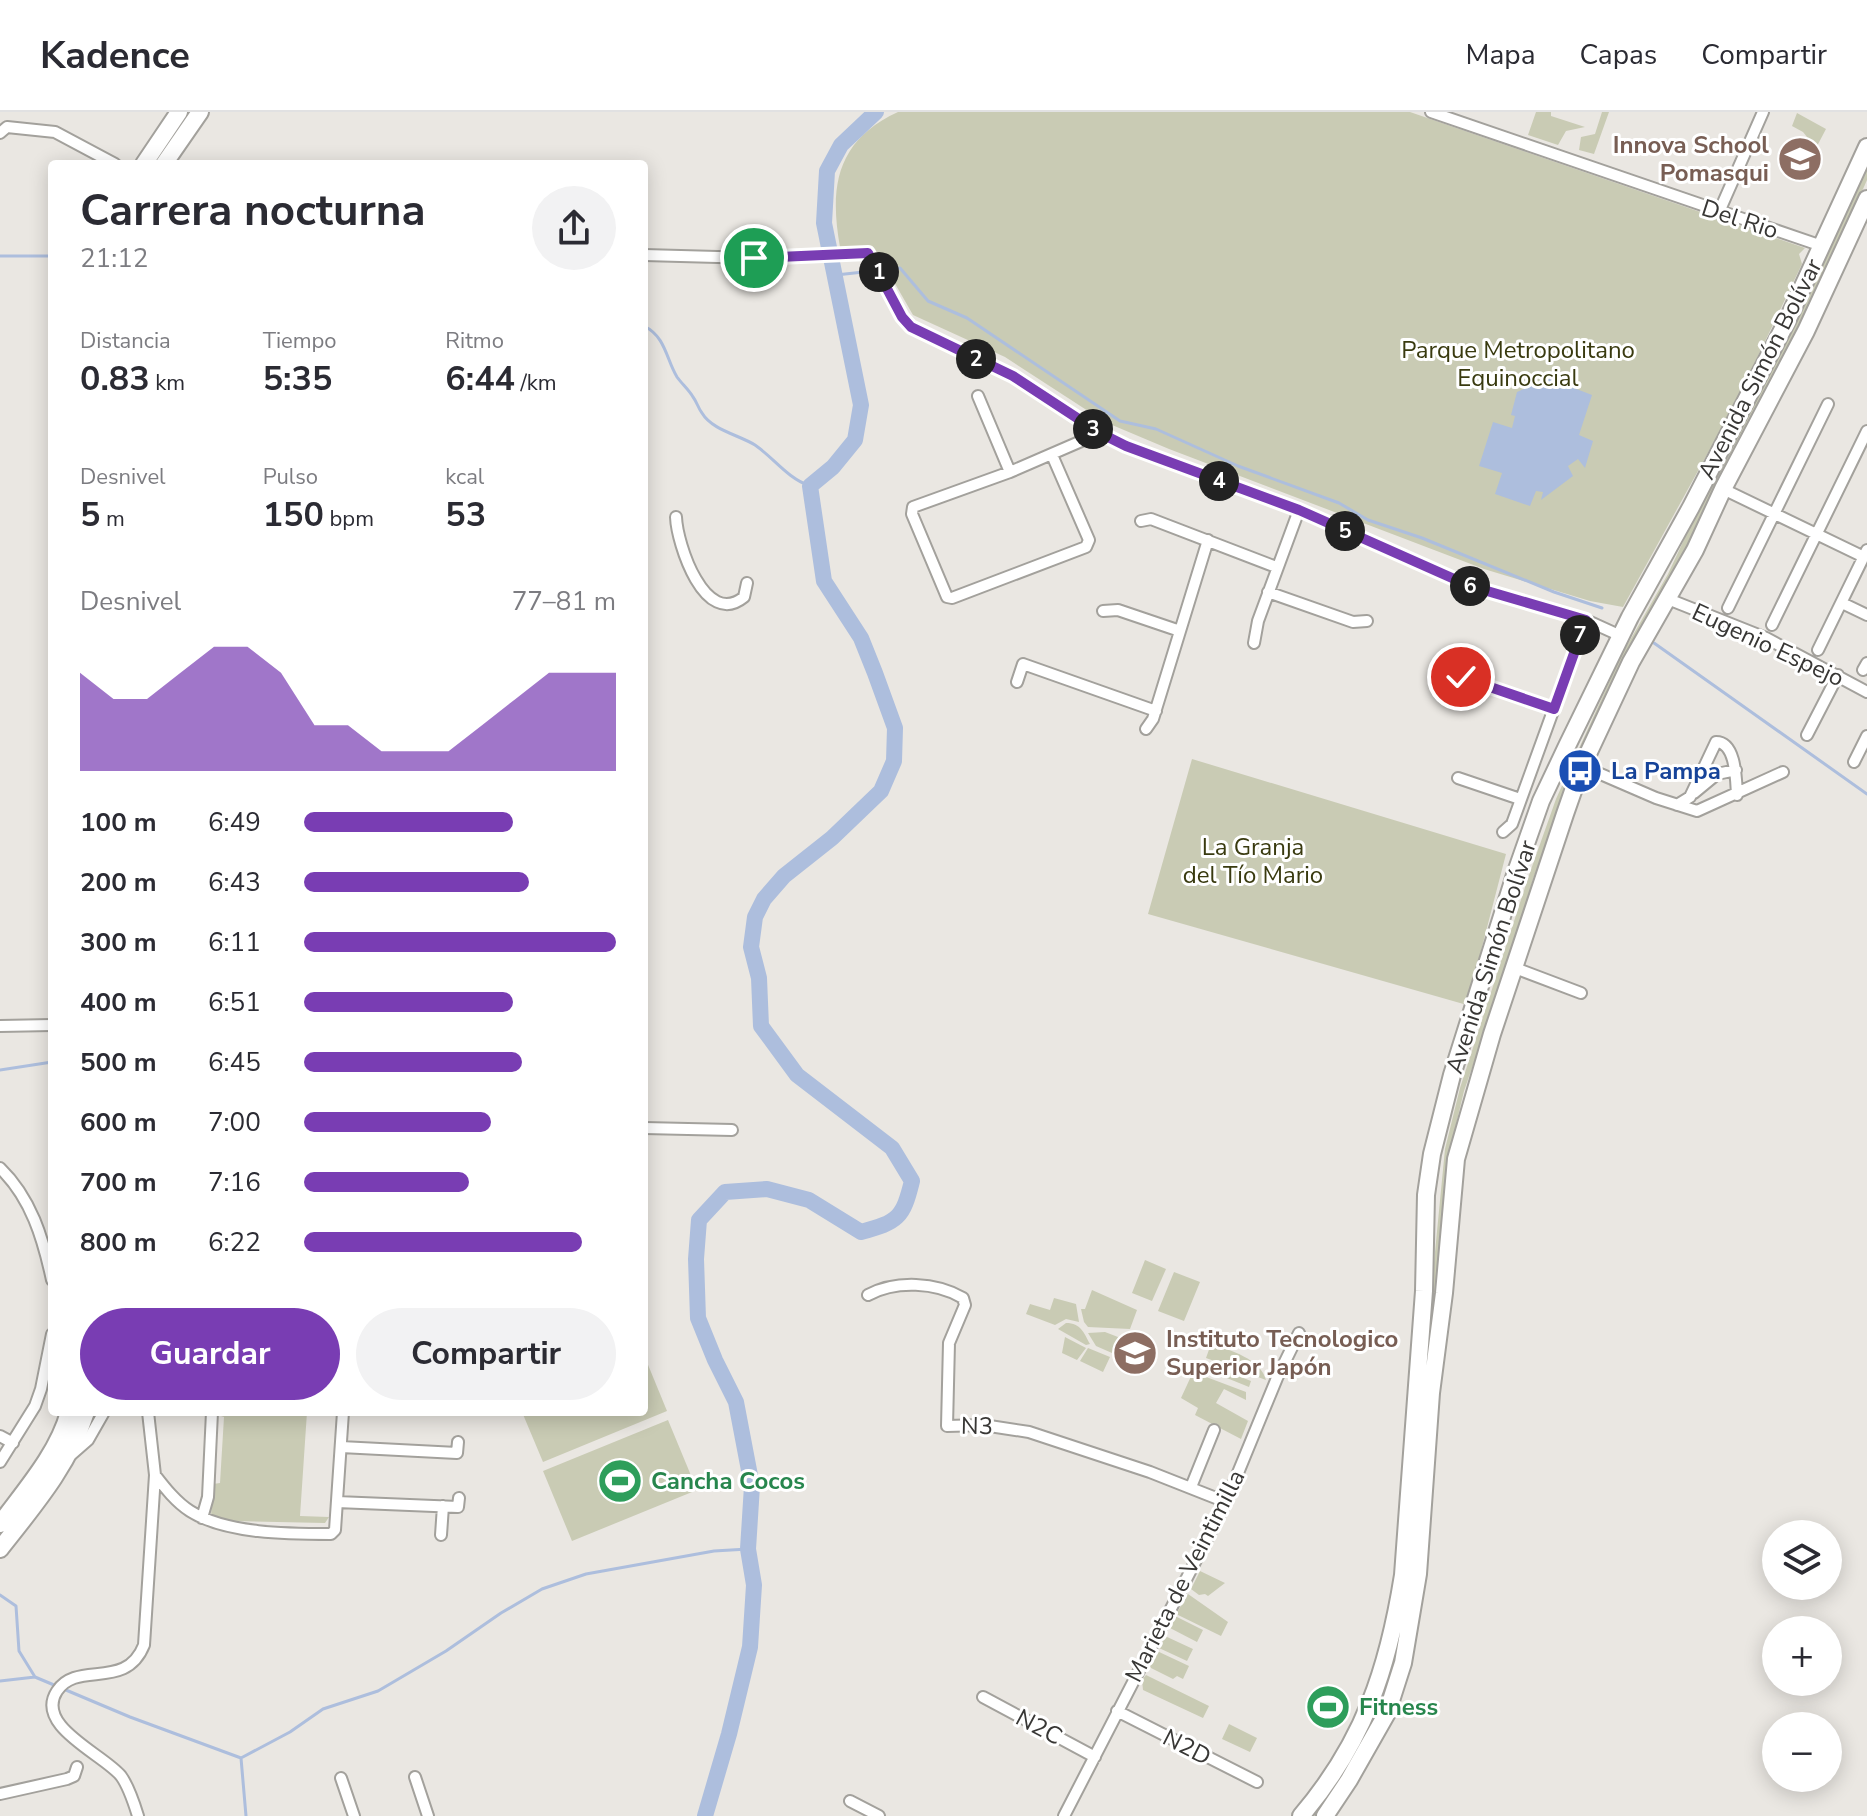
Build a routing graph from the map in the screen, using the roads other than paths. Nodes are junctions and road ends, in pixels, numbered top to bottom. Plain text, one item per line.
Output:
1 (179, 112) edge
2 (200, 112) edge
3 (1431, 112) edge
4 (1763, 112) edge
5 (0, 133) edge
6 (1867, 147) edge
7 (108, 160) edge
8 (158, 160) edge
9 (159, 160) edge
10 (1867, 199) edge
11 (1719, 212) junction
12 (1862, 224) edge
13 (1822, 246) junction
14 (648, 255) edge
15 (978, 396) dead end
16 (1828, 404) dead end
17 (1867, 431) edge
18 (1100, 433) junction
19 (1052, 455) junction
20 (1010, 472) junction
21 (1723, 489) junction
22 (1299, 510) junction
23 (1775, 515) junction
24 (676, 517) dead end
25 (1141, 521) dead end
26 (1816, 534) junction
27 (1208, 540) junction
28 (1865, 554) edge
29 (1276, 567) junction
30 (747, 583) dead end
31 (1268, 592) junction
32 (1668, 599) junction
33 (1842, 603) junction
34 (1728, 608) dead end
35 (1103, 611) dead end
36 (1867, 615) edge
37 (1586, 620) junction
38 (1367, 621) dead end
39 (1772, 625) dead end
40 (1180, 631) junction
41 (1621, 636) junction
42 (1254, 643) dead end
43 (1818, 650) dead end
44 (1838, 675) junction
45 (1461, 677) dead end
46 (1017, 682) dead end
47 (1867, 692) edge
48 (1554, 709) junction
49 (1156, 711) junction
50 (1146, 729) dead end
51 (1807, 735) dead end
52 (1867, 736) edge
53 (1854, 762) dead end
54 (1582, 766) junction
55 (1736, 770) junction
56 (1783, 772) dead end
57 (1458, 778) dead end
58 (1737, 795) junction
59 (1690, 797) junction
60 (1520, 799) junction
61 (1677, 805) junction
62 (1503, 832) dead end
63 (1515, 968) junction
64 (1581, 993) dead end
65 (48, 1025) edge
66 (0, 1026) edge
67 (648, 1128) edge
68 (732, 1130) dead end
69 (0, 1168) edge
70 (48, 1266) edge
71 (868, 1295) dead end
72 (1299, 1333) dead end
73 (48, 1354) edge
74 (68, 1416) edge
75 (84, 1416) edge
76 (102, 1416) edge
77 (148, 1416) edge
78 (212, 1416) edge
79 (343, 1416) edge
80 (1214, 1430) dead end
81 (0, 1436) edge
82 (458, 1442) dead end
83 (13, 1443) junction
84 (341, 1447) junction
85 (64, 1460) junction
86 (0, 1462) edge
87 (155, 1475) junction
88 (1191, 1487) junction
89 (459, 1498) dead end
90 (337, 1502) junction
91 (1226, 1502) junction
92 (443, 1506) junction
93 (202, 1518) junction
94 (0, 1524) edge
95 (441, 1535) dead end
96 (0, 1549) edge
97 (983, 1697) dead end
98 (1117, 1711) junction
99 (1095, 1757) junction
100 (77, 1767) dead end
101 (415, 1777) dead end
102 (341, 1778) dead end
103 (1257, 1782) dead end
104 (0, 1794) edge
105 (850, 1801) dead end
106 (138, 1816) edge
107 (354, 1816) edge
108 (428, 1816) edge
109 (879, 1816) edge
110 (1064, 1816) edge
111 (1301, 1816) edge
112 (1325, 1816) edge

1 - 8 main road
2 - 9 main road
3 - 11 street, Del Rio
4 - 11 street
5 - 7 street
6 - 13 main road, Avenida Simón Bolívar
10 - 12 main road, Avenida Simón Bolívar
11 - 13 street, Del Rio
12 - 21 main road, Avenida Simón Bolívar
13 - 41 main road, Avenida Simón Bolívar
14 - 18 street
15 - 20 street
16 - 23 street
17 - 26 street
18 - 19 street
18 - 22 street
19 - 20 street
19 - 20 street
21 - 23 street
21 - 32 main road, Avenida Simón Bolívar
22 - 29 street
22 - 37 street
23 - 26 street
23 - 34 street
24 - 30 street
25 - 27 street
26 - 28 street
26 - 39 street
27 - 29 street
27 - 40 street
28 - 33 street
29 - 31 street
31 - 38 street
31 - 42 street
32 - 44 street, Eugenio Espejo
32 - 54 main road, Avenida Simón Bolívar
33 - 36 street
33 - 43 street
35 - 40 street
37 - 41 street
37 - 48 street
40 - 49 street
41 - 111 main road, Avenida Simón Bolívar
44 - 47 street, Eugenio Espejo
44 - 51 street
45 - 48 street
46 - 49 street
48 - 60 street
49 - 50 street
52 - 53 street
54 - 61 street
54 - 63 main road, Avenida Simón Bolívar
55 - 58 street
55 - 59 street
55 - 59 street
56 - 58 street
57 - 60 street
58 - 61 street
59 - 61 street
60 - 62 street
63 - 64 street
63 - 112 main road, Avenida Simón Bolívar
65 - 66 street
67 - 68 street
69 - 70 street
71 - 88 street, N3
72 - 91 street, Marieta de Veintimilla
73 - 83 street
74 - 94 main road
75 - 85 main road
76 - 85 street
77 - 87 street
78 - 93 street
79 - 84 street
80 - 88 street
81 - 83 street
82 - 84 street
83 - 86 street
84 - 90 street
85 - 96 main road
87 - 93 street
87 - 106 street
88 - 91 street, N3
89 - 92 street
90 - 92 street
90 - 93 street
91 - 98 street, Marieta de Veintimilla
92 - 95 street
97 - 99 street, N2C
98 - 99 street, Marieta de Veintimilla
98 - 103 street, N2D
99 - 110 street, Marieta de Veintimilla
100 - 104 street
101 - 108 street
102 - 107 street
105 - 109 street

